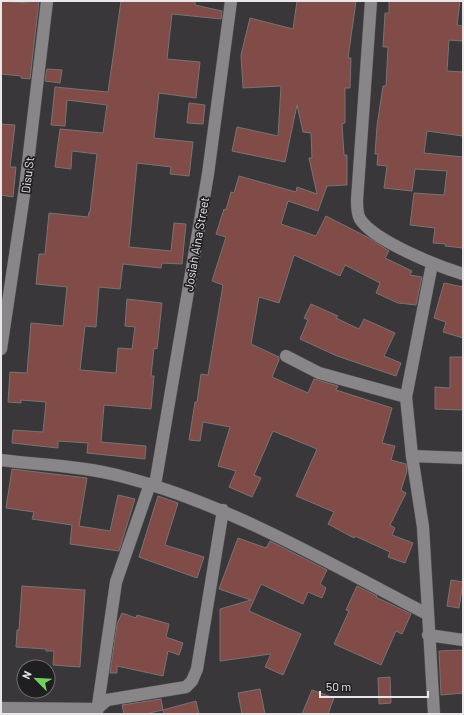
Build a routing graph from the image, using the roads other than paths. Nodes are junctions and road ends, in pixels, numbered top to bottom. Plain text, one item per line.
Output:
1 (47, 1) edge
2 (231, 1) edge
3 (371, 1) edge
4 (432, 264) junction
5 (463, 274) edge
6 (1, 349) edge
7 (286, 356) dead end
8 (406, 397) junction
9 (412, 456) junction
10 (463, 458) edge
11 (1, 460) edge
12 (152, 485) junction
13 (223, 510) junction
14 (428, 614) junction
15 (428, 635) junction
16 (463, 640) edge
17 (1, 708) edge
18 (97, 711) edge
19 (434, 714) edge

1 - 6 street, Disu St
2 - 12 street, Josiah Aina Street
3 - 4 street
4 - 5 street
4 - 8 street
7 - 8 street
8 - 9 street
9 - 10 street
9 - 14 street
11 - 12 street
12 - 13 street
12 - 18 street, Josiah Aina Street
13 - 14 street
13 - 18 street
14 - 15 street
15 - 16 street
15 - 19 street
17 - 18 street

